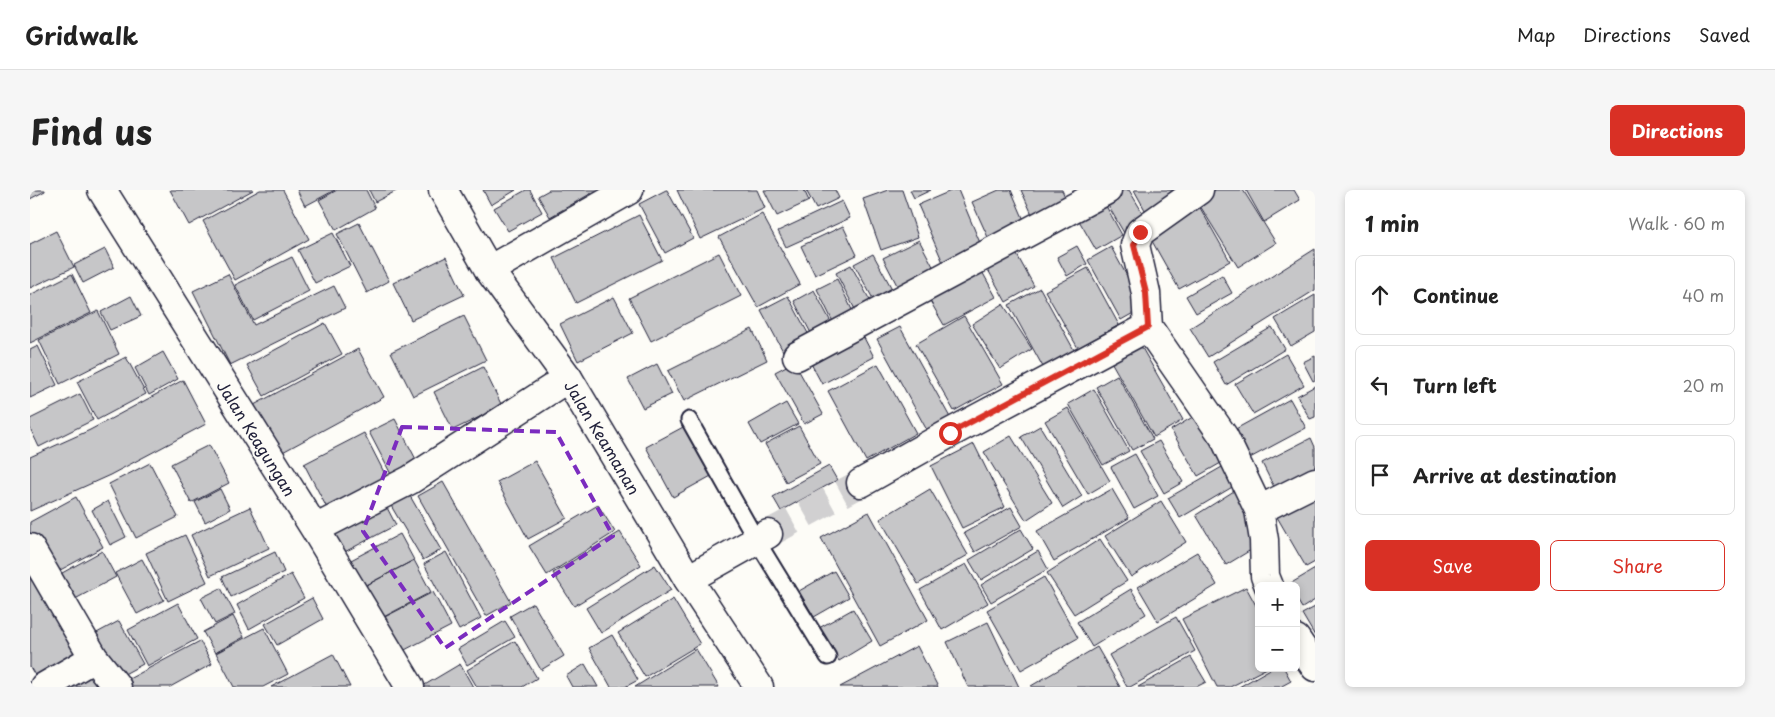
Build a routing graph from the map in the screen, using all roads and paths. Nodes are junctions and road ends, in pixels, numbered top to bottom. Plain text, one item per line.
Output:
1 (102, 190) edge
2 (443, 190) edge
3 (629, 190) edge
4 (1107, 190) edge
5 (1199, 190) edge
6 (489, 270) junction
7 (1148, 327) junction
8 (797, 356) dead end
9 (568, 378) junction
10 (689, 420) dead end
11 (1315, 482) edge
12 (861, 484) tunnel mouth
13 (1259, 510) junction
14 (315, 529) junction
15 (762, 538) junction
16 (30, 548) edge
17 (688, 579) junction
18 (1267, 582) edge
19 (1300, 646) edge
20 (828, 657) dead end
21 (94, 658) junction
22 (1315, 667) edge
23 (44, 687) edge
24 (117, 687) edge
25 (410, 687) edge
26 (759, 687) edge

1 - 14 street, Jalan Keagungan
2 - 6 street, Jalan Keamanan
3 - 6 street
4 - 8 street
5 - 7 street
6 - 9 street, Jalan Keamanan
7 - 12 street
7 - 13 street
9 - 14 street
9 - 17 street, Jalan Keamanan
10 - 15 lane
11 - 13 street
13 - 18 street
14 - 25 street, Jalan Keagungan
15 - 17 street
15 - 20 lane
16 - 21 street
17 - 26 street, Jalan Keamanan
19 - 22 street
21 - 23 street
21 - 24 street

